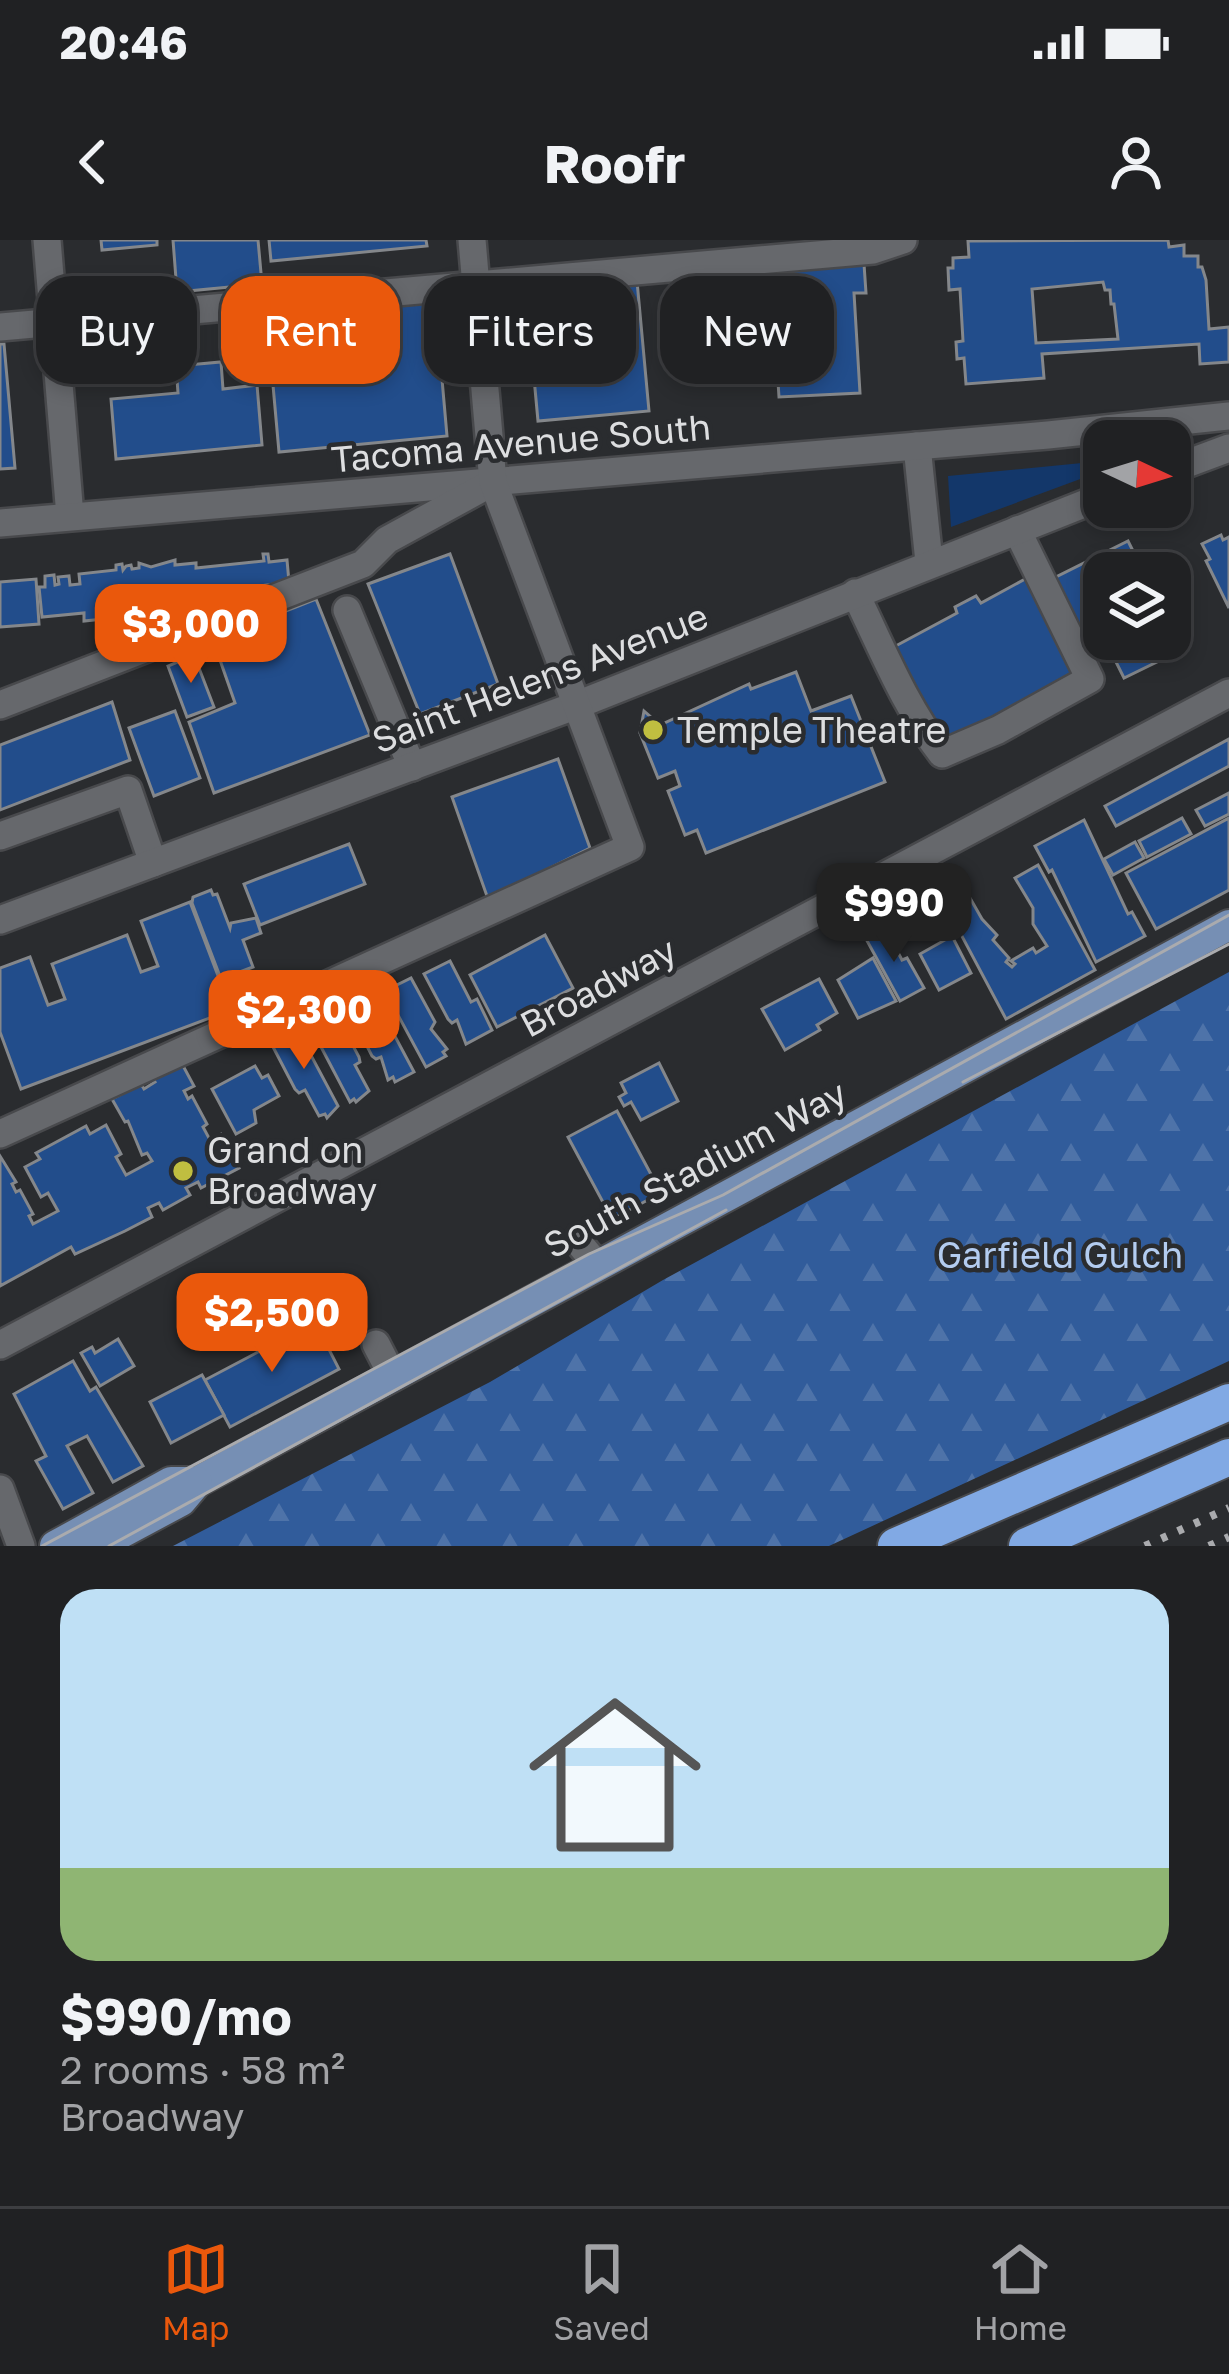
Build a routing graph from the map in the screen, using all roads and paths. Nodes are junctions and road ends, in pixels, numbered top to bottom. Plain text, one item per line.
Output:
1 (47, 240) edge
2 (472, 240) edge
3 (903, 240) edge
4 (51, 276) edge
5 (475, 276) edge
6 (569, 276) edge
7 (424, 289) edge
8 (197, 309) edge
9 (36, 323) edge
10 (0, 327) edge
11 (61, 384) edge
12 (485, 384) edge
13 (1229, 416) edge
14 (1048, 435) junction
15 (1083, 445) edge
16 (917, 446) junction
17 (1229, 448) edge
18 (1191, 462) edge
19 (493, 482) junction
20 (1083, 504) edge
21 (70, 516) junction
22 (0, 523) edge
23 (1017, 530) junction
24 (929, 562) junction
25 (855, 592) junction
26 (347, 610) dead end
27 (1229, 693) edge
28 (0, 705) edge
29 (577, 705) junction
30 (412, 767) junction
31 (0, 836) edge
32 (153, 862) junction
33 (0, 920) edge
34 (1229, 925) edge
35 (0, 1134) edge
36 (376, 1344) dead end
37 (0, 1345) edge
38 (393, 1377) junction
39 (1229, 1402) edge
40 (1229, 1457) edge
41 (197, 1482) junction
42 (0, 1489) edge
43 (21, 1546) edge
44 (56, 1546) edge
45 (97, 1546) edge
46 (896, 1546) edge
47 (1027, 1546) edge

1 - 4 street
2 - 5 street
3 - 6 street
7 - 8 street
9 - 10 street
11 - 21 street
12 - 19 street
13 - 14 street, Tacoma Avenue South
14 - 15 street, Tacoma Avenue South
14 - 16 street, Tacoma Avenue South
16 - 19 street, Tacoma Avenue South
16 - 24 street
17 - 18 street
19 - 21 street, Tacoma Avenue South
19 - 28 street
19 - 29 street
20 - 23 street, Saint Helens Avenue
21 - 22 street, Tacoma Avenue South
23 - 24 street, Saint Helens Avenue
23 - 25 street
24 - 25 street, Saint Helens Avenue
25 - 29 street, Saint Helens Avenue
26 - 30 street
27 - 37 street, Broadway
29 - 30 street, Saint Helens Avenue
29 - 35 street
30 - 32 street, Saint Helens Avenue
31 - 32 street
32 - 33 street, Saint Helens Avenue
34 - 38 main road, South Stadium Way
36 - 38 street
38 - 41 main road, South Stadium Way
39 - 46 highway
40 - 47 highway
41 - 44 main road, South Stadium Way
41 - 45 main road, South Stadium Way
42 - 43 street

